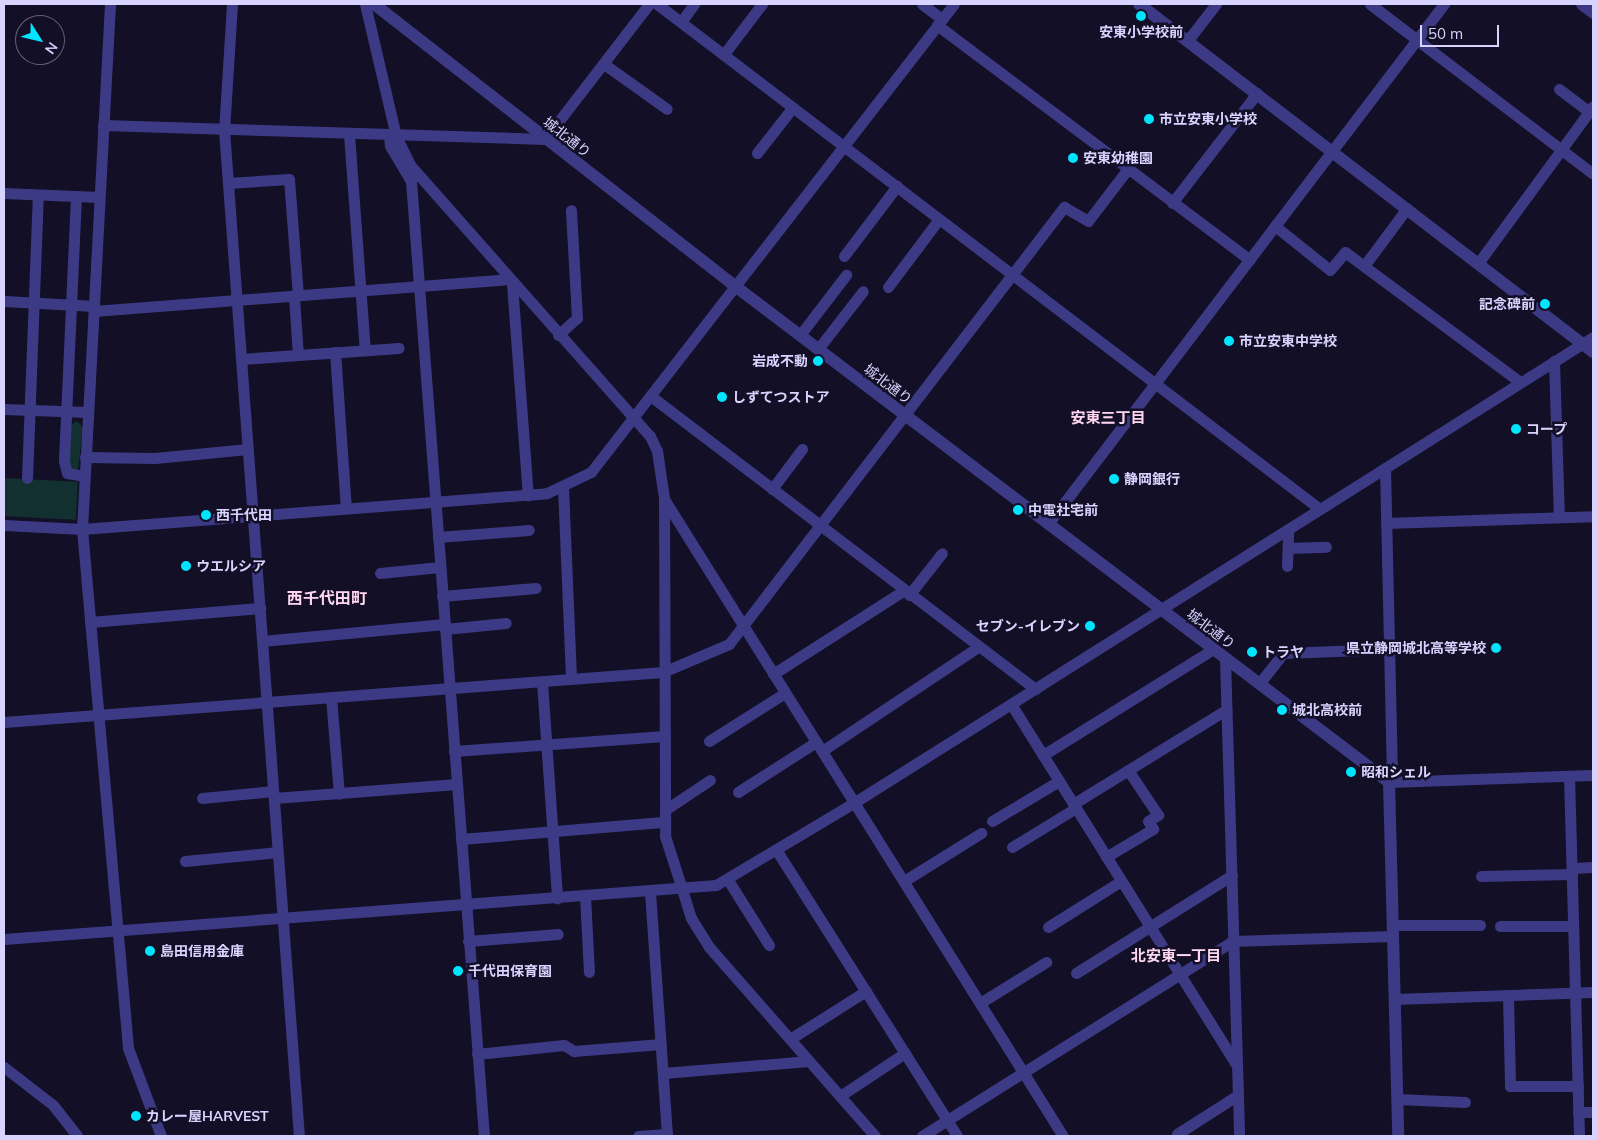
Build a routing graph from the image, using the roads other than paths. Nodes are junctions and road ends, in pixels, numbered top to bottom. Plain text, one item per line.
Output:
1 (110, 4) edge
2 (232, 4) edge
3 (365, 4) edge
4 (374, 4) edge
5 (649, 4) edge
6 (657, 4) edge
7 (694, 4) edge
8 (762, 4) edge
9 (922, 4) edge
10 (954, 4) edge
11 (1139, 4) edge
12 (1216, 4) edge
13 (1370, 4) edge
14 (1444, 4) edge
15 (1580, 4) edge
16 (1593, 13) edge
17 (681, 22) junction
18 (940, 22) junction
19 (1417, 39) junction
20 (1188, 40) junction
21 (724, 54) junction
22 (604, 64) junction
23 (1559, 88) dead end
24 (1257, 93) junction
25 (794, 107) junction
26 (667, 109) dead end
27 (1591, 109) edge
28 (103, 125) junction
29 (224, 130) junction
30 (349, 134) junction
31 (392, 136) junction
32 (545, 139) junction
33 (844, 146) junction
34 (1560, 149) junction
35 (1333, 151) junction
36 (757, 153) dead end
37 (1127, 170) junction
38 (1593, 174) edge
39 (228, 183) junction
40 (897, 186) junction
41 (4, 193) edge
42 (38, 195) junction
43 (76, 196) junction
44 (99, 197) junction
45 (1172, 203) junction
46 (1407, 208) junction
47 (571, 210) dead end
48 (939, 219) junction
49 (1275, 226) junction
50 (844, 256) dead end
51 (1250, 260) junction
52 (1478, 262) junction
53 (1364, 266) junction
54 (846, 275) dead end
55 (1012, 275) junction
56 (510, 281) junction
57 (419, 287) junction
58 (736, 287) junction
59 (888, 287) dead end
60 (360, 291) junction
61 (863, 291) dead end
62 (296, 296) junction
63 (236, 300) junction
64 (4, 301) edge
65 (34, 302) junction
66 (71, 304) junction
67 (94, 308) junction
68 (558, 335) junction
69 (800, 336) junction
70 (1590, 344) edge
71 (399, 348) dead end
72 (818, 349) junction
73 (365, 350) junction
74 (335, 352) junction
75 (298, 355) junction
76 (241, 359) junction
77 (1554, 361) junction
78 (1520, 382) junction
79 (1157, 384) junction
80 (652, 397) junction
81 (4, 409) edge
82 (30, 410) junction
83 (66, 411) junction
84 (87, 412) junction
85 (904, 415) junction
86 (634, 420) junction
87 (248, 449) junction
88 (802, 449) dead end
89 (85, 457) junction
90 (1384, 468) junction
91 (84, 476) junction
92 (27, 478) dead end
93 (563, 487) junction
94 (772, 489) junction
95 (528, 495) junction
96 (664, 498) junction
97 (435, 502) junction
98 (346, 508) junction
99 (1320, 508) junction
100 (252, 516) junction
101 (1593, 516) edge
102 (1559, 517) junction
103 (1386, 523) junction
104 (1048, 524) junction
105 (4, 525) edge
106 (821, 526) junction
107 (82, 529) junction
108 (1288, 529) junction
109 (529, 530) dead end
110 (438, 537) junction
111 (1326, 547) dead end
112 (1288, 548) junction
113 (942, 553) dead end
114 (1287, 566) dead end
115 (440, 567) junction
116 (380, 573) dead end
117 (536, 588) dead end
118 (906, 593) junction
119 (442, 596) junction
120 (260, 608) junction
121 (1160, 610) junction
122 (90, 622) junction
123 (506, 623) dead end
124 (445, 626) junction
125 (743, 628) junction
126 (262, 641) junction
127 (978, 647) junction
128 (1389, 649) junction
129 (1212, 650) junction
130 (1225, 659) junction
131 (663, 672) junction
132 (773, 674) junction
133 (570, 679) junction
134 (542, 682) junction
135 (1259, 684) junction
136 (449, 689) junction
137 (1035, 689) junction
138 (785, 693) junction
139 (331, 697) junction
140 (266, 702) junction
141 (1011, 704) junction
142 (1226, 710) junction
143 (99, 715) junction
144 (4, 722) edge
145 (664, 736) junction
146 (708, 741) dead end
147 (546, 744) junction
148 (819, 746) junction
149 (454, 751) junction
150 (1043, 754) junction
151 (1128, 770) junction
152 (1593, 775) edge
153 (1569, 776) junction
154 (710, 780) dead end
155 (1059, 780) junction
156 (1390, 782) junction
157 (456, 784) junction
158 (738, 792) dead end
159 (273, 794) junction
160 (339, 794) junction
161 (202, 798) dead end
162 (856, 802) junction
163 (1074, 806) junction
164 (664, 810) junction
165 (992, 821) dead end
166 (665, 822) junction
167 (552, 832) junction
168 (981, 833) dead end
169 (461, 839) junction
170 (1012, 847) dead end
171 (777, 851) junction
172 (278, 852) junction
173 (1106, 858) junction
174 (186, 861) dead end
175 (1593, 867) edge
176 (1572, 871) junction
177 (1232, 875) junction
178 (1481, 876) dead end
179 (728, 880) junction
180 (904, 881) junction
181 (1121, 881) junction
182 (682, 890) junction
183 (650, 892) junction
184 (585, 896) junction
185 (557, 898) junction
186 (465, 904) junction
187 (283, 917) junction
188 (1480, 925) dead end
189 (1148, 926) junction
190 (1500, 926) dead end
191 (1573, 926) junction
192 (1048, 927) dead end
193 (116, 930) junction
194 (1393, 931) junction
195 (558, 934) dead end
196 (4, 939) edge
197 (468, 941) junction
198 (1233, 941) junction
199 (769, 945) dead end
200 (1046, 962) dead end
201 (589, 972) dead end
202 (1076, 973) dead end
203 (1179, 975) junction
204 (866, 991) junction
205 (1575, 992) junction
206 (1593, 992) edge
207 (1508, 995) junction
208 (1395, 999) junction
209 (980, 1003) junction
210 (790, 1039) junction
211 (661, 1044) junction
212 (905, 1053) junction
213 (477, 1054) junction
214 (809, 1061) junction
215 (1238, 1066) junction
216 (4, 1067) edge
217 (663, 1073) junction
218 (1023, 1073) junction
219 (1578, 1086) junction
220 (1238, 1095) junction
221 (840, 1096) junction
222 (1397, 1099) junction
223 (1465, 1102) dead end
224 (1578, 1112) junction
225 (1593, 1112) edge
226 (947, 1120) junction
227 (1177, 1134) dead end
228 (667, 1135) edge
229 (77, 1136) edge
230 (161, 1136) edge
231 (299, 1136) edge
232 (484, 1136) edge
233 (638, 1136) edge
234 (875, 1136) edge
235 (922, 1136) edge
236 (957, 1136) edge
237 (1063, 1136) edge
238 (1240, 1136) edge
239 (1398, 1136) edge
240 (1579, 1136) edge

1 - 28 street
2 - 29 street
3 - 31 street
4 - 32 street, 城北通り
5 - 22 street
6 - 17 street
7 - 17 street
8 - 21 street
9 - 18 street
10 - 18 street
11 - 20 street
12 - 20 street
13 - 19 street
14 - 19 street
15 - 16 street
17 - 21 street
18 - 33 street
18 - 37 street
19 - 34 street
19 - 35 street
20 - 24 street
21 - 25 street
22 - 26 street
22 - 32 street
23 - 27 street
24 - 35 street
24 - 45 street
25 - 33 street
25 - 36 street
27 - 34 street
28 - 29 street
28 - 44 street
29 - 30 street
29 - 39 street
30 - 31 street
30 - 60 street
31 - 32 street
31 - 56 street
31 - 57 street
32 - 58 street, 城北通り
33 - 40 street
33 - 58 street
34 - 38 street
34 - 52 street
35 - 46 street
35 - 49 street
37 - 45 street
37 - 55 street
39 - 62 street
39 - 63 street
40 - 48 street
40 - 50 street
41 - 42 street
42 - 43 street
42 - 65 street
43 - 44 street
43 - 66 street
44 - 67 street
45 - 51 street
46 - 52 street
46 - 53 street
47 - 68 street
48 - 55 street
48 - 59 street
49 - 51 street
49 - 53 street
51 - 79 street
52 - 70 street
53 - 78 street
54 - 69 street
55 - 79 street
55 - 85 street
56 - 57 street
56 - 68 street
56 - 95 street
57 - 60 street
57 - 97 street
58 - 69 street, 城北通り
58 - 80 street
60 - 62 street
60 - 73 street
61 - 72 street
62 - 63 street
62 - 75 street
63 - 67 street
63 - 76 street
64 - 65 street
65 - 66 street
65 - 82 street
66 - 67 street
66 - 83 street
67 - 84 street
68 - 86 street
69 - 72 street, 城北通り
70 - 77 street
71 - 73 street
72 - 85 street, 城北通り
73 - 74 street
74 - 75 street
74 - 98 street
75 - 76 street
76 - 87 street
77 - 78 street
77 - 102 street
78 - 90 street
79 - 99 street
79 - 104 street
80 - 86 street
80 - 94 street
81 - 82 street
82 - 83 street
82 - 92 street
83 - 84 street
83 - 91 street
84 - 89 street
85 - 104 street, 城北通り
85 - 106 street
86 - 93 street
86 - 96 street
87 - 89 street
87 - 100 street
88 - 94 street
89 - 91 street
90 - 99 street
90 - 103 street
91 - 107 street
93 - 95 street
93 - 133 street
94 - 106 street
95 - 97 street
96 - 125 street
96 - 131 street
97 - 98 street
97 - 110 street
98 - 100 street
99 - 108 street
100 - 107 street
100 - 120 street
101 - 102 street
102 - 103 street
103 - 128 street
104 - 121 street, 城北通り
105 - 107 street
106 - 118 street
106 - 125 street
107 - 122 street
108 - 112 street
108 - 121 street
109 - 110 street
110 - 115 street
111 - 112 street
112 - 114 street
113 - 118 street
115 - 116 street
115 - 119 street
117 - 119 street
118 - 127 street
118 - 132 street
119 - 124 street
120 - 122 street
120 - 126 street
121 - 129 street, 城北通り
121 - 137 street
122 - 143 street
123 - 124 street
124 - 126 street
124 - 136 street
125 - 131 street
125 - 132 street
126 - 140 street
127 - 137 street
127 - 148 street
128 - 135 street
128 - 156 street
129 - 130 street, 城北通り
129 - 150 street
130 - 135 street, 城北通り
130 - 142 street
131 - 133 street
131 - 145 street
132 - 138 street
133 - 134 street
134 - 136 street
134 - 147 street
135 - 156 street, 城北通り
136 - 139 street
136 - 149 street
137 - 141 street
138 - 146 street
138 - 148 street
139 - 140 street
139 - 160 street
140 - 143 street
140 - 159 street
141 - 150 street
141 - 162 street
142 - 151 street
142 - 177 street
143 - 144 street
143 - 193 street
145 - 147 street
145 - 164 street
147 - 149 street
147 - 167 street
148 - 158 street
148 - 162 street
149 - 157 street
150 - 155 street
151 - 163 street
151 - 173 street
152 - 153 street
153 - 156 street
153 - 176 street
154 - 164 street
155 - 163 street
155 - 165 street
156 - 194 street
157 - 160 street
157 - 169 street
159 - 160 street
159 - 161 street
159 - 172 street
162 - 171 street
162 - 180 street
163 - 170 street
163 - 173 street
164 - 166 street
166 - 167 street
166 - 182 street
167 - 169 street
167 - 185 street
168 - 180 street
169 - 186 street
171 - 179 street
171 - 204 street
172 - 174 street
172 - 187 street
173 - 181 street
175 - 176 street
176 - 178 street
176 - 191 street
177 - 189 street
177 - 198 street
179 - 182 street
179 - 199 street
180 - 209 street
181 - 189 street
181 - 192 street
182 - 183 street
182 - 210 street
183 - 184 street
183 - 211 street
184 - 185 street
184 - 201 street
185 - 186 street
186 - 187 street
186 - 197 street
187 - 193 street
187 - 231 street
188 - 194 street
189 - 202 street
189 - 203 street
190 - 191 street
191 - 205 street
193 - 196 street
193 - 230 street
194 - 198 street
194 - 208 street
195 - 197 street
197 - 213 street
198 - 203 street
198 - 215 street
200 - 209 street
203 - 215 street
203 - 218 street
204 - 210 street
204 - 212 street
205 - 206 street
205 - 207 street
205 - 219 street
207 - 208 street
207 - 219 street
208 - 222 street
209 - 218 street
210 - 214 street
211 - 213 street
211 - 217 street
212 - 221 street
212 - 226 street
213 - 232 street
214 - 217 street
214 - 221 street
215 - 220 street
216 - 229 street
217 - 228 street
218 - 226 street
218 - 237 street
219 - 224 street
220 - 227 street
220 - 238 street
221 - 234 street
222 - 223 street
222 - 239 street
224 - 225 street
224 - 240 street
226 - 235 street
226 - 236 street
228 - 233 street

